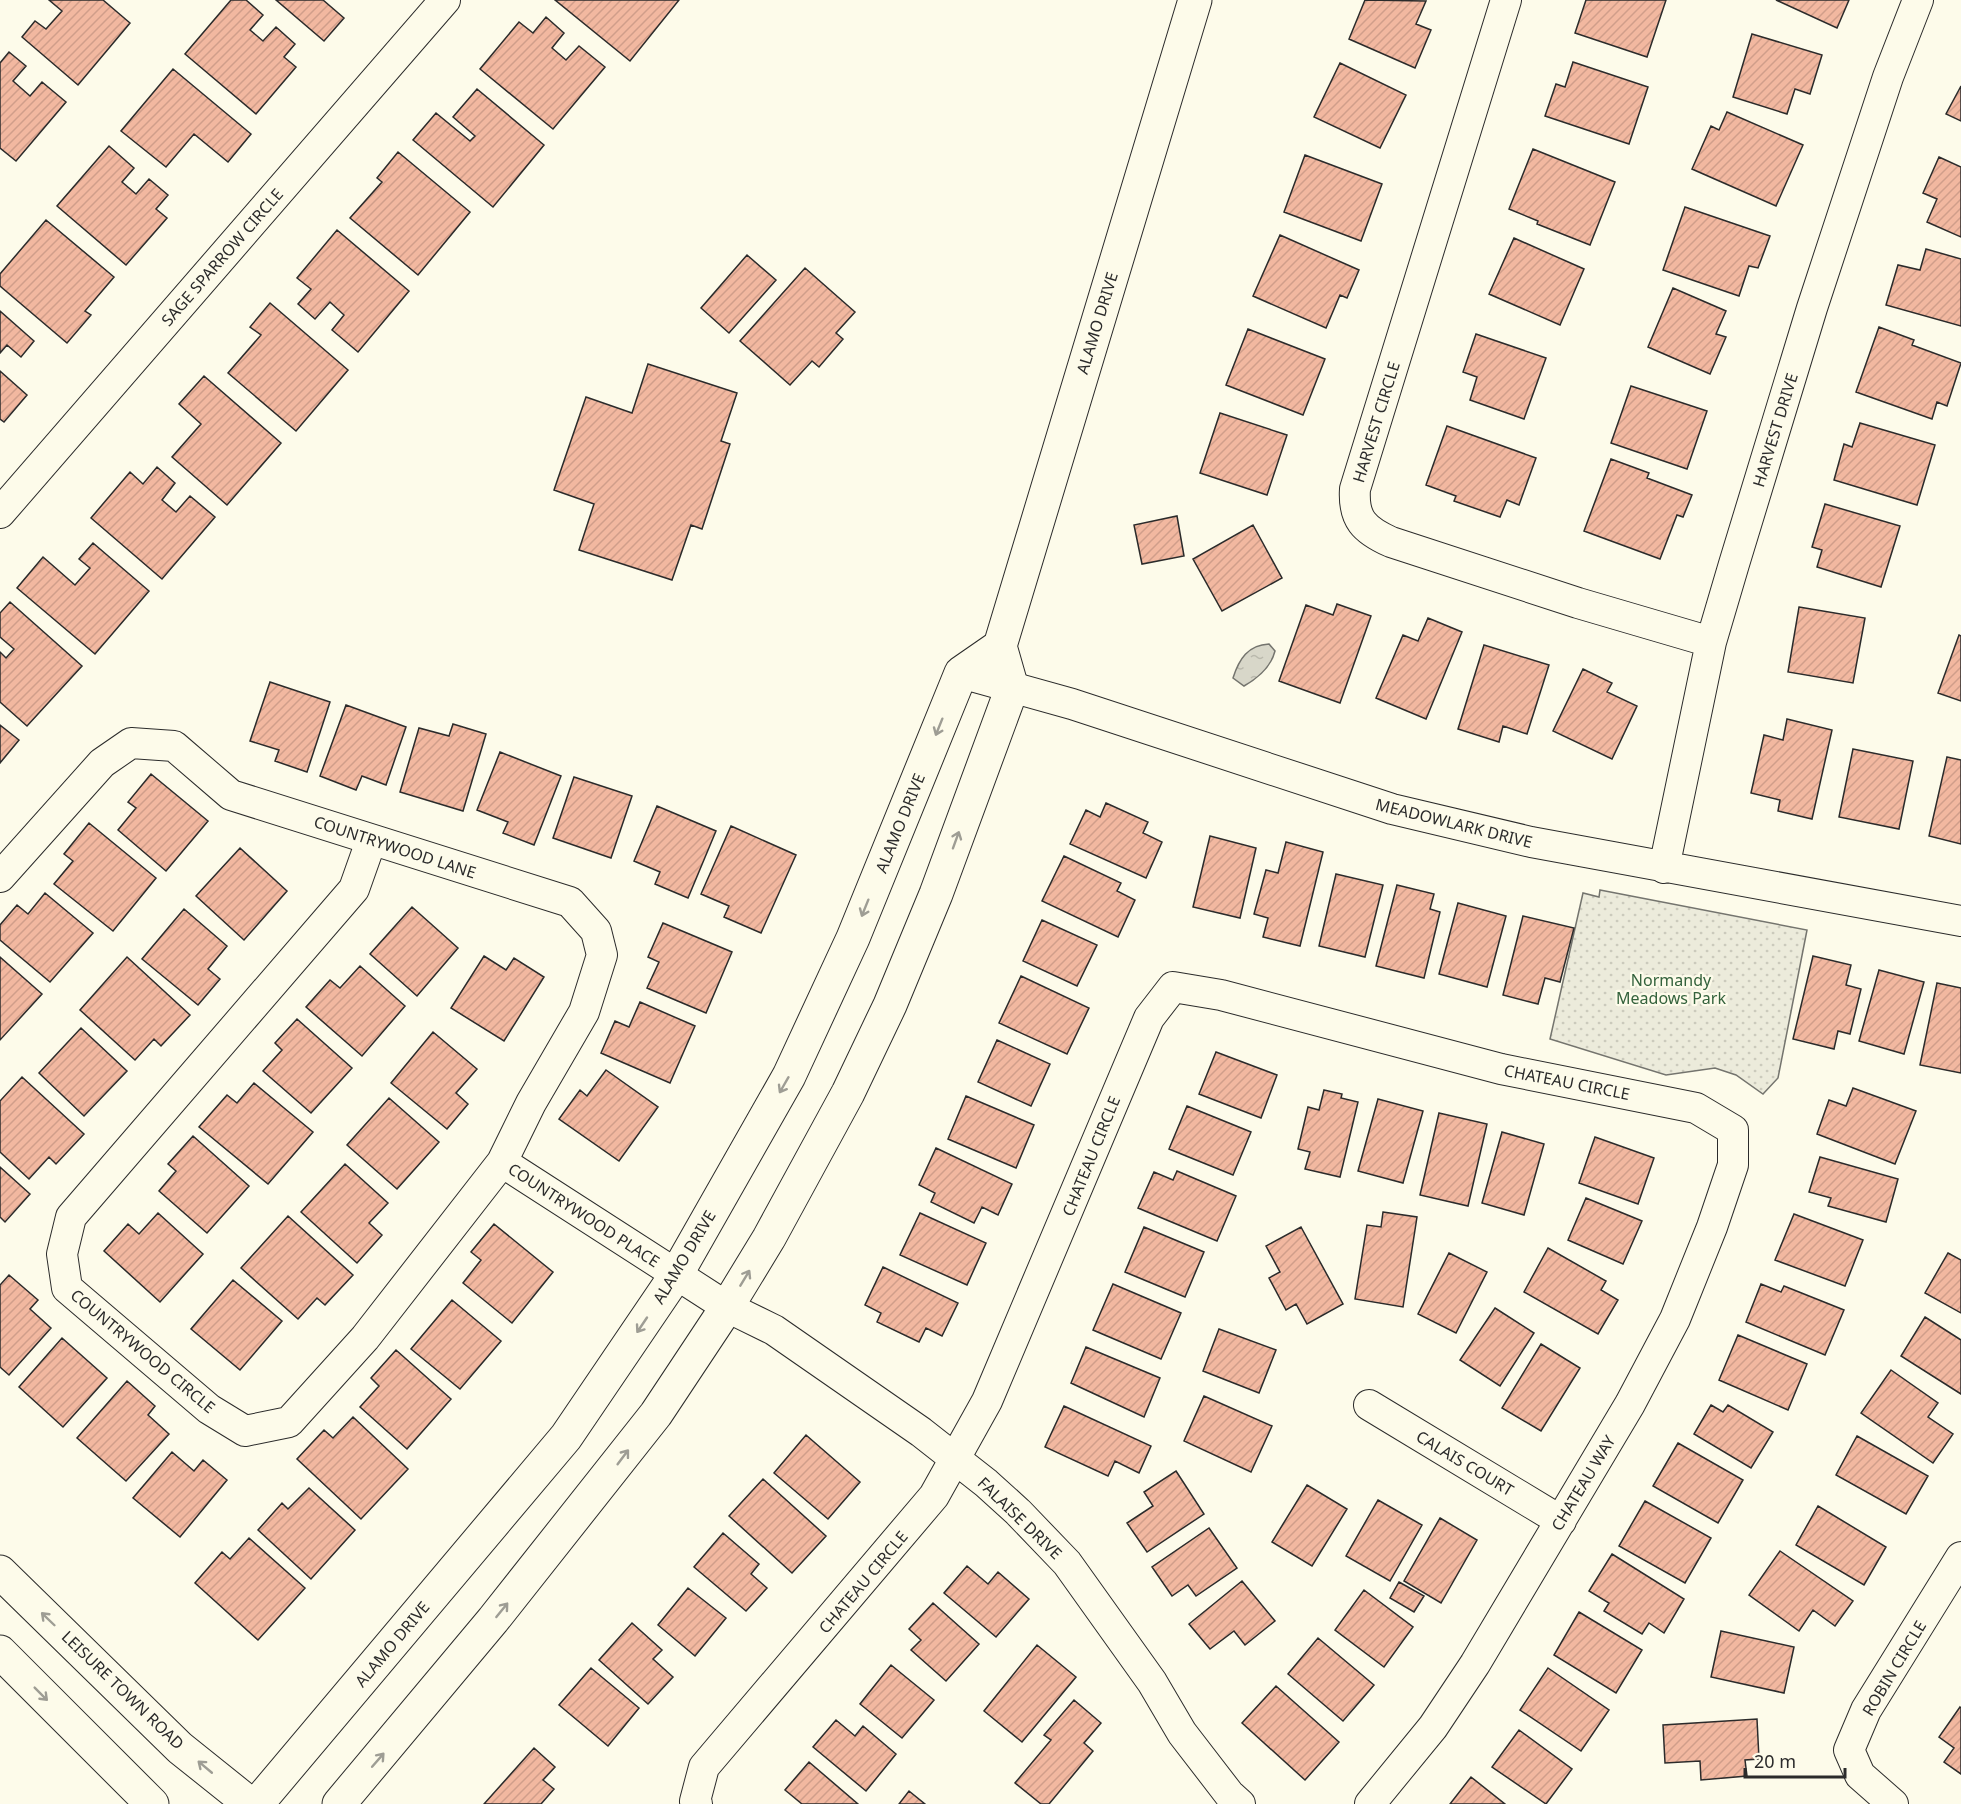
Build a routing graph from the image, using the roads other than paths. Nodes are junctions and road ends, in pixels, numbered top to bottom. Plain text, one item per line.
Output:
1 (445, 0) edge
2 (1195, 0) edge
3 (1506, 0) edge
4 (1918, 0) edge
5 (0, 513) edge
6 (1711, 642) junction
7 (1000, 646) junction
8 (961, 673) junction
9 (1012, 688) junction
10 (371, 841) junction
11 (1664, 868) junction
12 (0, 877) edge
13 (1961, 921) edge
14 (1732, 1130) joint
15 (502, 1162) junction
16 (676, 1275) junction
17 (727, 1307) junction
18 (1369, 1405) dead end
19 (956, 1458) junction
20 (1561, 1521) junction
21 (1961, 1557) edge
22 (0, 1572) edge
23 (0, 1652) edge
24 (152, 1804) edge
25 (250, 1804) edge
26 (257, 1804) edge
27 (339, 1804) edge
28 (697, 1804) edge
29 (1240, 1804) edge
30 (1370, 1804) edge
31 (1893, 1804) edge

1 - 5 street, SAGE SPARROW CIRCLE
2 - 7 main road, ALAMO DRIVE
3 - 6 street, HARVEST CIRCLE
4 - 6 street, HARVEST DRIVE
6 - 11 street, HARVEST DRIVE
7 - 8 main road
7 - 9 main road
8 - 9 street, MEADOWLARK DRIVE
8 -> 16 main road, ALAMO DRIVE
9 - 11 street, MEADOWLARK DRIVE
17 -> 9 main road
10 - 12 street, COUNTRYWOOD LANE
10 - 15 street, COUNTRYWOOD LANE
10 - 15 street, COUNTRYWOOD CIRCLE
11 - 13 street, MEADOWLARK DRIVE
14 - 19 street, CHATEAU CIRCLE
14 - 20 street, CHATEAU WAY
15 - 16 street, COUNTRYWOOD PLACE
16 - 17 street, COUNTRYWOOD PLACE
16 -> 26 main road, ALAMO DRIVE
17 - 19 street, FALAISE DRIVE
27 -> 17 main road
18 - 20 street, CALAIS COURT
19 - 28 street, CHATEAU CIRCLE
19 - 29 street, FALAISE DRIVE
20 - 30 street, CHATEAU WAY
21 - 31 street, ROBIN CIRCLE
25 -> 22 main road, LEISURE TOWN ROAD
23 -> 24 main road

